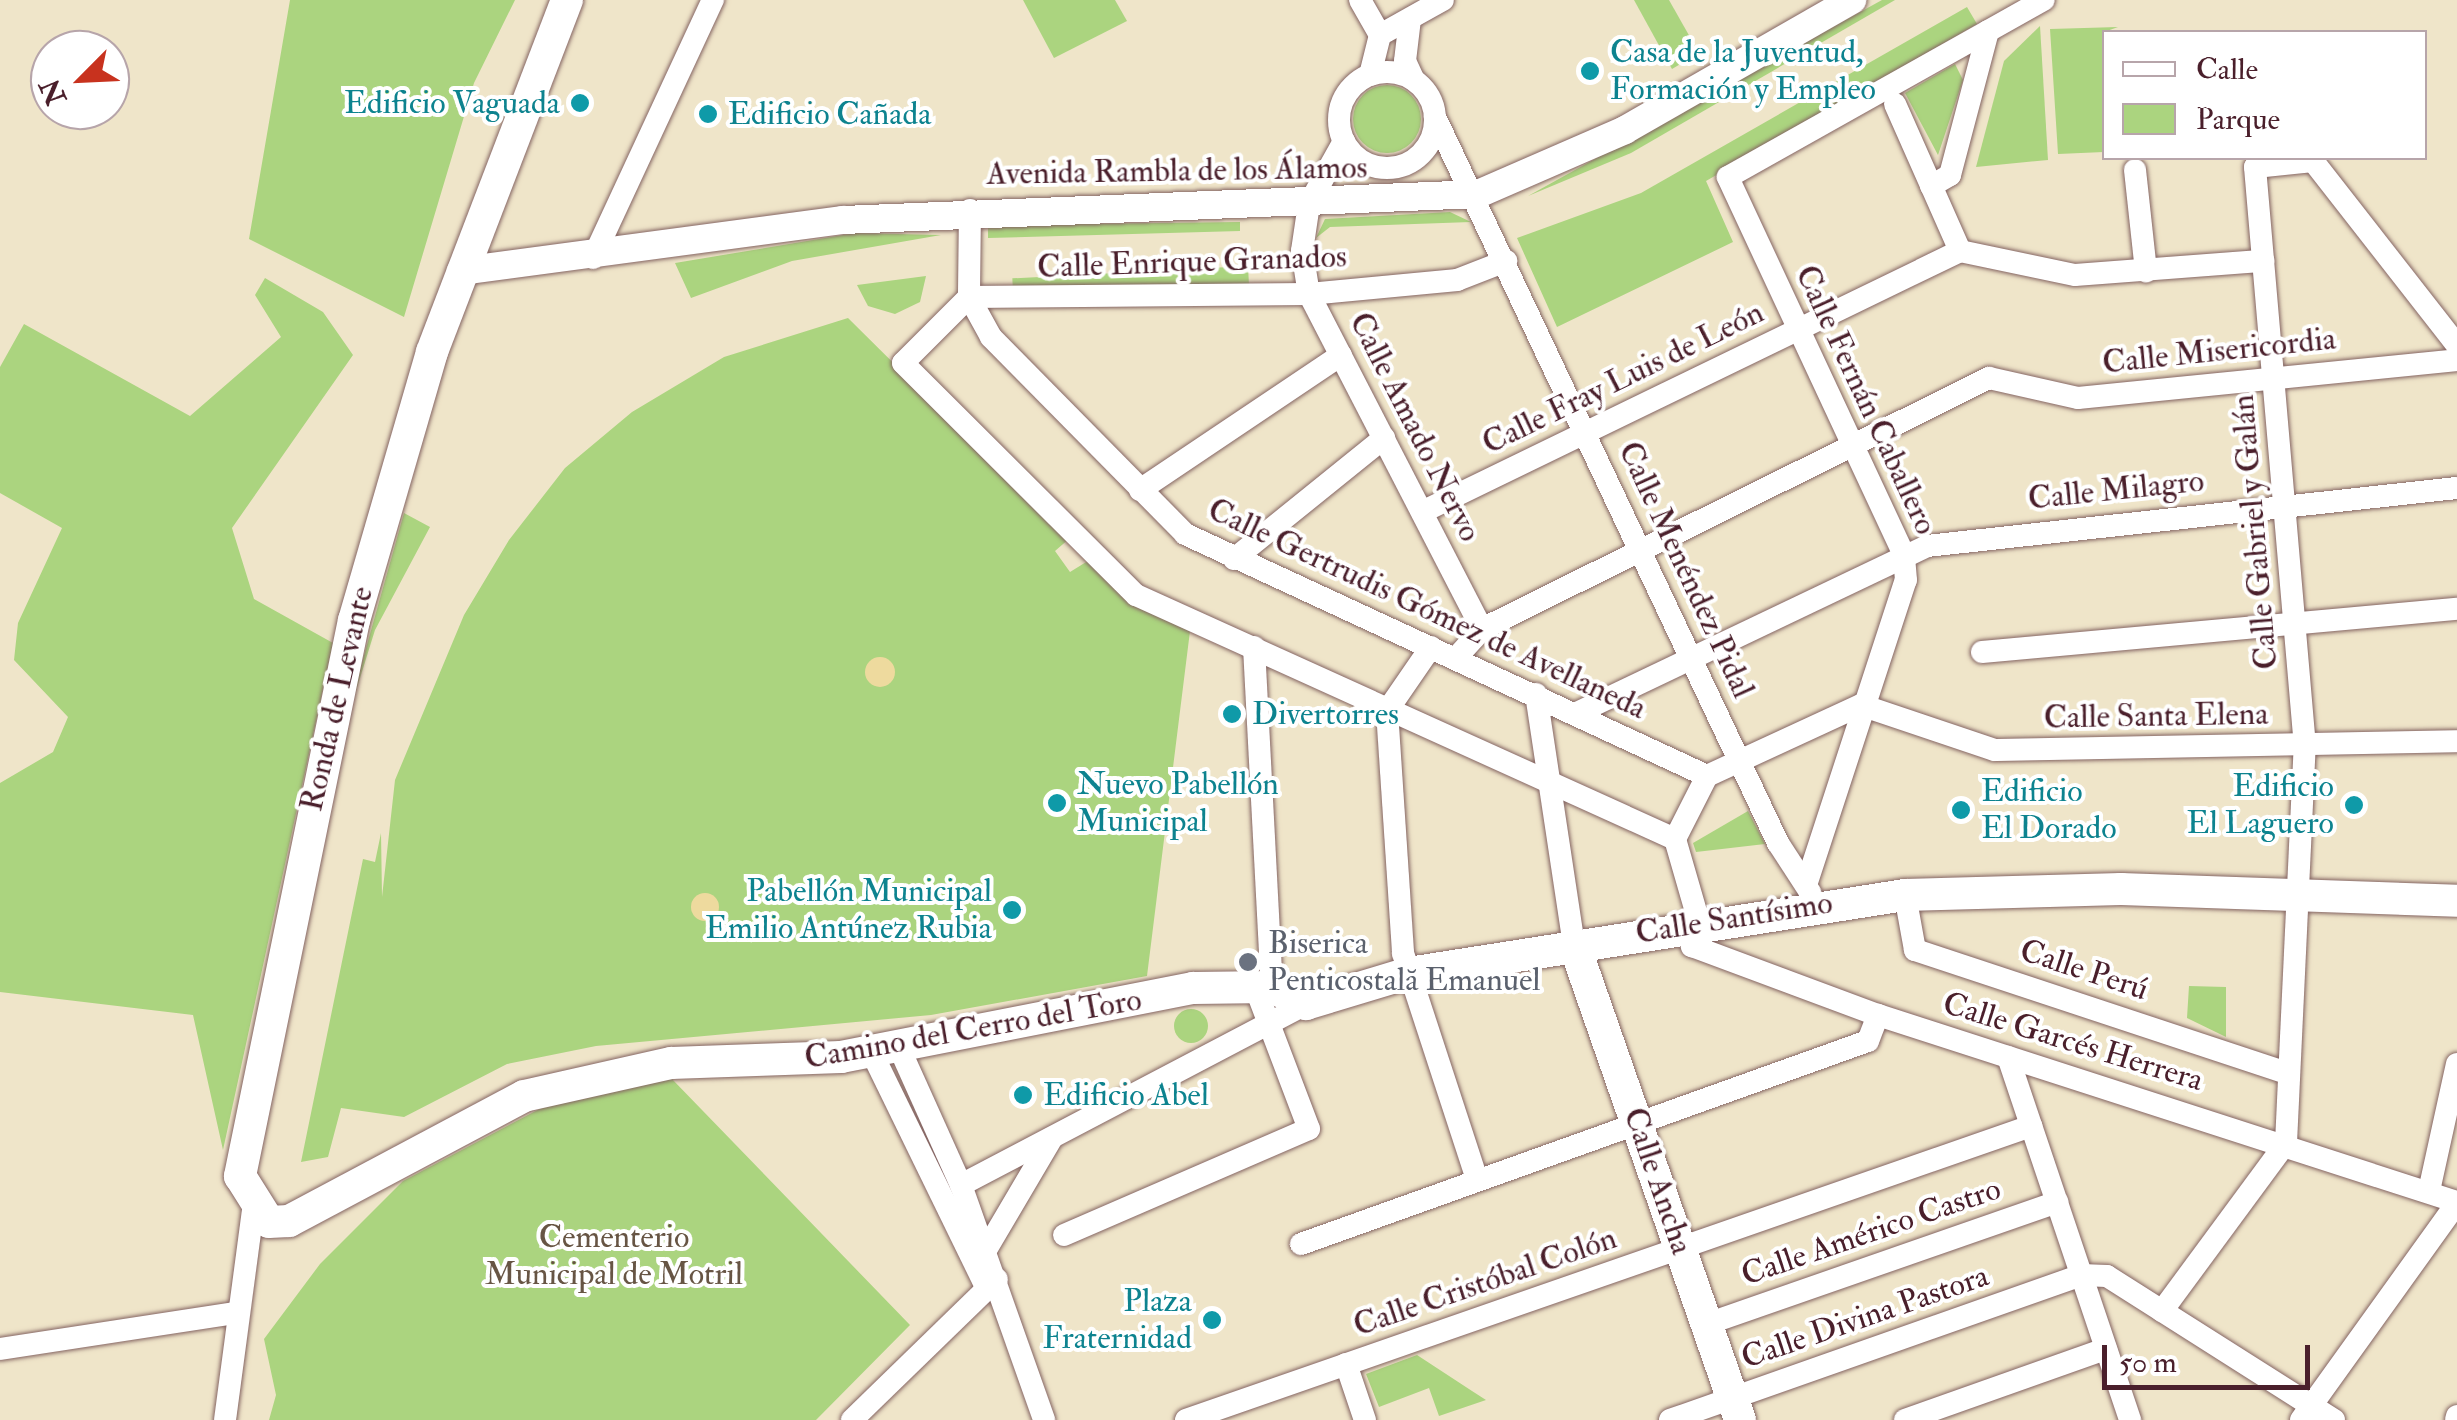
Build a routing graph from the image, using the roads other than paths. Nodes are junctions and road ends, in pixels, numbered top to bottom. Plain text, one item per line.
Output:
1 (567, 0) edge
2 (713, 0) edge
3 (1360, 0) edge
4 (1443, 0) edge
5 (1852, 0) edge
6 (2044, 0) edge
7 (1410, 18) junction
8 (1988, 31) junction
9 (1380, 35) junction
10 (1370, 75) junction
11 (1414, 80) junction
12 (1895, 104) dead end
13 (1435, 118) junction
14 (1344, 141) junction
15 (2136, 170) dead end
16 (1931, 186) junction
17 (1478, 194) junction
18 (1309, 204) junction
19 (970, 210) junction
20 (1960, 250) junction
21 (592, 258) junction
22 (1506, 261) junction
23 (2263, 262) junction
24 (462, 271) junction
25 (2146, 271) junction
26 (1309, 294) junction
27 (970, 297) junction
28 (1798, 329) junction
29 (2457, 344) edge
30 (1341, 355) junction
31 (2457, 360) edge
32 (2274, 378) junction
33 (1586, 432) junction
34 (1384, 438) junction
35 (1852, 448) junction
36 (2457, 488) edge
37 (1140, 490) junction
38 (2286, 504) junction
39 (1422, 512) junction
40 (1640, 550) junction
41 (1904, 556) junction
42 (1234, 558) junction
43 (2457, 610) edge
44 (2297, 624) junction
45 (1482, 629) junction
46 (1254, 647) junction
47 (1430, 647) junction
48 (1982, 652) dead end
49 (1456, 658) junction
50 (1692, 658) junction
51 (1536, 694) junction
52 (1861, 706) junction
53 (1387, 711) junction
54 (1577, 714) junction
55 (2449, 736) edge
56 (2305, 747) junction
57 (1739, 759) junction
58 (1707, 776) junction
59 (1545, 782) junction
60 (1675, 838) junction
61 (2295, 891) junction
62 (1810, 893) junction
63 (1905, 895) junction
64 (2457, 901) edge
65 (1693, 924) junction
66 (1574, 944) junction
67 (1409, 973) junction
68 (1263, 987) junction
69 (1306, 1004) junction
70 (1878, 1015) junction
71 (1271, 1024) junction
72 (884, 1048) junction
73 (2008, 1057) junction
74 (2457, 1064) edge
75 (2286, 1072) junction
76 (1638, 1122) junction
77 (2031, 1126) junction
78 (1052, 1138) junction
79 (2286, 1143) junction
80 (1477, 1180) junction
81 (961, 1185) junction
82 (2430, 1192) junction
83 (2056, 1202) junction
84 (2457, 1203) edge
85 (253, 1209) junction
86 (1064, 1235) dead end
87 (1301, 1244) dead end
88 (1681, 1248) junction
89 (986, 1250) junction
90 (2081, 1275) junction
91 (991, 1282) junction
92 (2162, 1311) junction
93 (236, 1312) junction
94 (1708, 1324) junction
95 (0, 1349) edge
96 (2106, 1349) junction
97 (1346, 1364) junction
98 (1736, 1409) edge
99 (2306, 1413) edge
100 (225, 1420) edge
101 (852, 1420) edge
102 (1044, 1420) edge
103 (1186, 1420) edge
104 (1365, 1420) edge
105 (1670, 1420) edge
106 (1905, 1420) edge
107 (2130, 1420) edge
108 (2334, 1420) edge

1 - 24 main road, Ronda de Levante
2 - 21 street
3 - 9 street
4 - 7 street
5 - 17 street, Avenida Rambla de los Álamos
6 - 8 street
7 - 9 street
7 - 11 street
8 - 16 street
8 - 28 street, Calle Fernán Caballero
9 - 10 street
10 - 11 street
10 - 14 street
11 - 13 street
12 - 16 street
13 - 14 street
13 - 17 street, Calle Menéndez Pidal
14 - 18 street, Calle Amado Nervo
15 - 25 street
16 - 20 street
17 - 18 street, Avenida Rambla de los Álamos
17 - 22 street, Calle Menéndez Pidal
18 - 19 street, Avenida Rambla de los Álamos
18 - 26 street, Calle Amado Nervo
19 - 21 street, Avenida Rambla de los Álamos
19 - 27 street, Calle Gertrudis Gómez de Avellaneda
20 - 25 street
20 - 28 street, Calle Fray Luis de León
21 - 24 street, Avenida Rambla de los Álamos
22 - 26 street, Calle Enrique Granados
22 - 33 street, Calle Menéndez Pidal
23 - 25 street
23 - 29 street, Calle Gabriel y Galán
23 - 32 street, Calle Gabriel y Galán
24 - 85 main road, Ronda de Levante
26 - 27 street, Calle Enrique Granados
26 - 30 street, Calle Amado Nervo
27 - 37 street, Calle Gertrudis Gómez de Avellaneda
27 - 46 street
28 - 33 street, Calle Fray Luis de León
28 - 35 street, Calle Fernán Caballero
30 - 34 street, Calle Amado Nervo
30 - 37 street
31 - 32 street, Calle Misericordia
32 - 35 street, Calle Misericordia
32 - 38 street, Calle Gabriel y Galán
33 - 39 street, Calle Fray Luis de León
33 - 40 street, Calle Menéndez Pidal
34 - 39 street, Calle Amado Nervo
34 - 42 street
35 - 40 street
35 - 41 street, Calle Fernán Caballero
36 - 38 street, Calle Milagro
37 - 42 street, Calle Gertrudis Gómez de Avellaneda
38 - 41 street, Calle Milagro
38 - 44 street, Calle Gabriel y Galán
39 - 45 street, Calle Amado Nervo
40 - 45 street
40 - 50 street, Calle Menéndez Pidal
41 - 50 street, Calle Milagro
41 - 52 street, Calle Fernán Caballero
42 - 47 street, Calle Gertrudis Gómez de Avellaneda
43 - 44 street
44 - 48 street
44 - 56 street, Calle Gabriel y Galán
45 - 49 street
46 - 53 street
46 - 68 street
47 - 49 street, Calle Gertrudis Gómez de Avellaneda
47 - 53 street
49 - 51 street, Calle Gertrudis Gómez de Avellaneda
50 - 54 street, Calle Milagro
50 - 57 street, Calle Menéndez Pidal
51 - 54 street, Calle Gertrudis Gómez de Avellaneda
51 - 59 street
52 - 56 street, Calle Santa Elena
52 - 57 street
52 - 62 street, Calle Fernán Caballero
53 - 59 street
53 - 67 street
54 - 58 street, Calle Gertrudis Gómez de Avellaneda
55 - 56 street, Calle Santa Elena
56 - 61 street, Calle Gabriel y Galán
57 - 58 street
57 - 62 street, Calle Menéndez Pidal
58 - 60 street
59 - 60 street
59 - 66 street
60 - 65 street
61 - 63 main road, Calle Santísimo
61 - 64 main road, Calle Santísimo
61 - 75 street, Calle Gabriel y Galán
62 - 63 main road, Calle Santísimo
62 - 65 main road, Calle Santísimo
63 - 75 street, Calle Perú
65 - 66 main road, Calle Santísimo
65 - 70 street, Calle Garcés Herrera
66 - 67 main road, Calle Santísimo
66 - 76 main road, Calle Ancha
67 - 69 main road, Calle Santísimo
67 - 80 street
68 - 69 main road, Camino del Cerro del Toro
68 - 71 street
68 - 72 main road, Camino del Cerro del Toro
69 - 71 street, Calle Santísimo
70 - 73 street, Calle Garcés Herrera
70 - 76 street
71 - 78 street, Calle Santísimo
71 - 86 street
72 - 81 street
72 - 85 main road, Camino del Cerro del Toro
72 - 91 street
73 - 77 street
73 - 79 street, Calle Garcés Herrera
74 - 82 street
75 - 79 street, Calle Gabriel y Galán
76 - 80 street
76 - 88 main road, Calle Ancha
77 - 83 street
77 - 88 street, Calle Cristóbal Colón
78 - 81 street, Calle Santísimo
78 - 89 street
79 - 82 street, Calle Garcés Herrera
79 - 92 street
80 - 87 street
81 - 89 street
82 - 84 street, Calle Garcés Herrera
83 - 90 street
83 - 94 street, Calle Américo Castro
84 - 99 street
85 - 93 street, Ronda de Levante
88 - 94 main road, Calle Ancha
88 - 97 street, Calle Cristóbal Colón
89 - 91 street
90 - 92 street
90 - 96 street
90 - 98 street, Calle Divina Pastora
91 - 101 street
91 - 102 street
92 - 99 street
93 - 95 street
93 - 100 street, Ronda de Levante
94 - 98 main road, Calle Ancha
96 - 106 street
96 - 107 street
97 - 103 street, Calle Cristóbal Colón
97 - 104 street
98 - 105 street, Calle Divina Pastora
99 - 108 street

